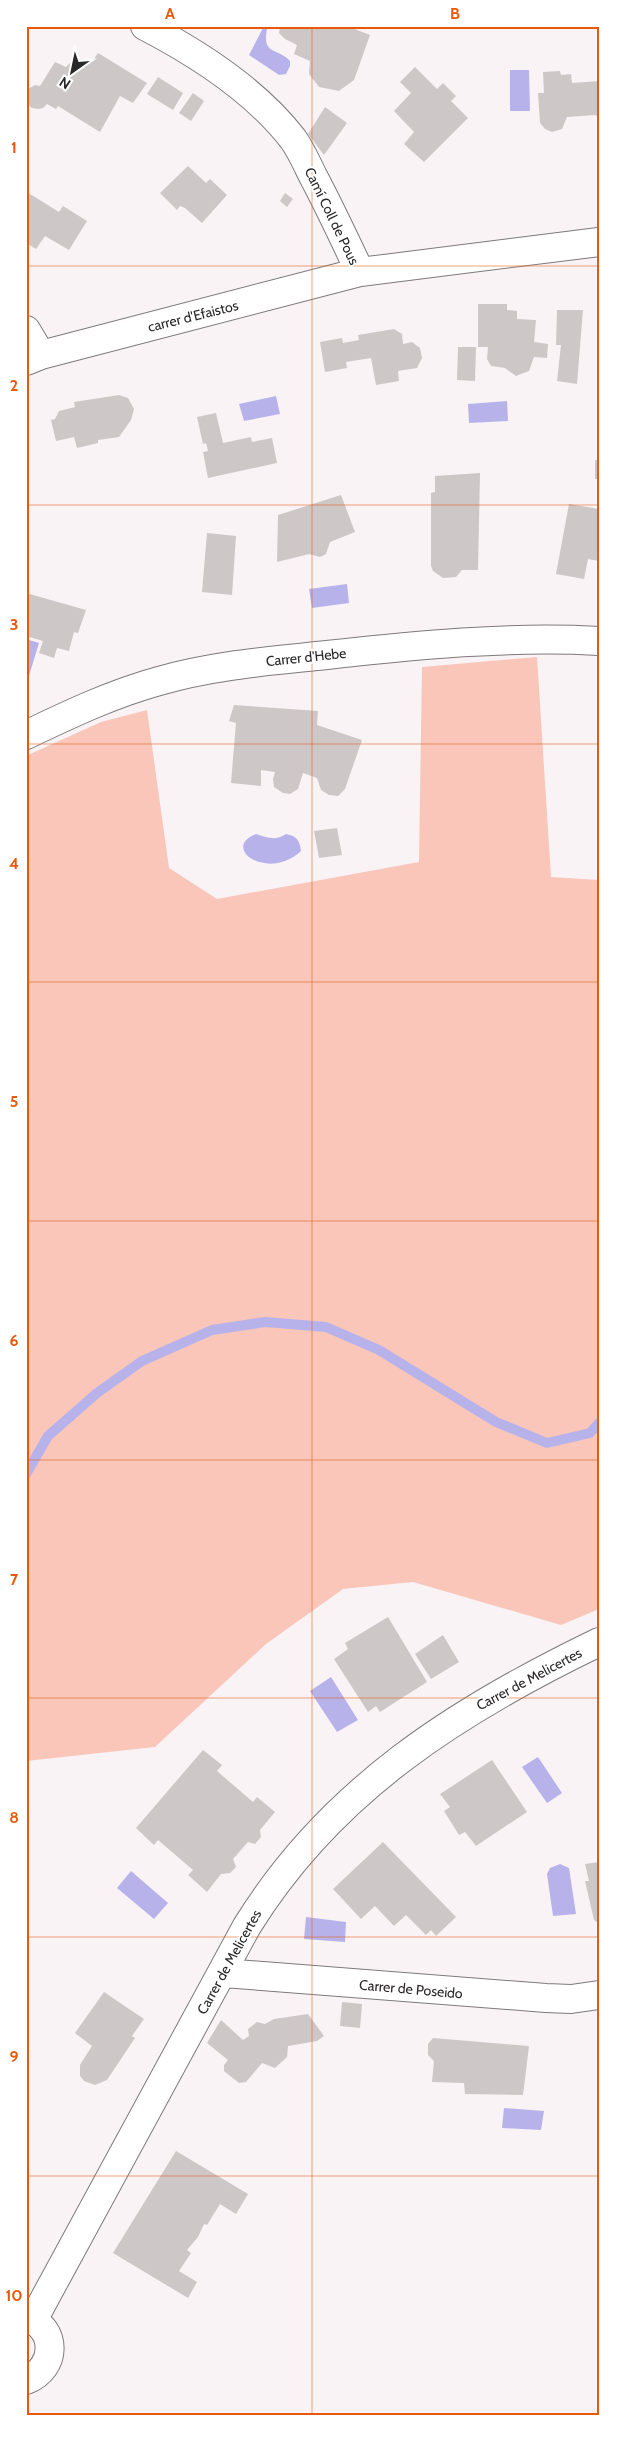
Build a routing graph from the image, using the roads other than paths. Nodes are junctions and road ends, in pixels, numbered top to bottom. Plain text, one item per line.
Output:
1 (145, 26) edge
2 (599, 242) edge
3 (360, 272) junction
4 (26, 330) edge
5 (34, 358) edge
6 (599, 641) edge
7 (26, 735) edge
8 (599, 1642) edge
9 (223, 1973) junction
10 (599, 1995) edge
11 (30, 2319) edge
12 (26, 2380) edge

1 - 3 street, Camí Coll de Pous
2 - 3 street, Camí Coll de Pous
3 - 5 street, carrer d'Efaistos
4 - 5 street
6 - 7 street, Carrer d'Hebe
8 - 9 street, Carrer de Melicertes
9 - 10 street, Carrer de Poseido
9 - 11 street, Carrer de Melicertes
11 - 12 street, Carrer de Melicertes

